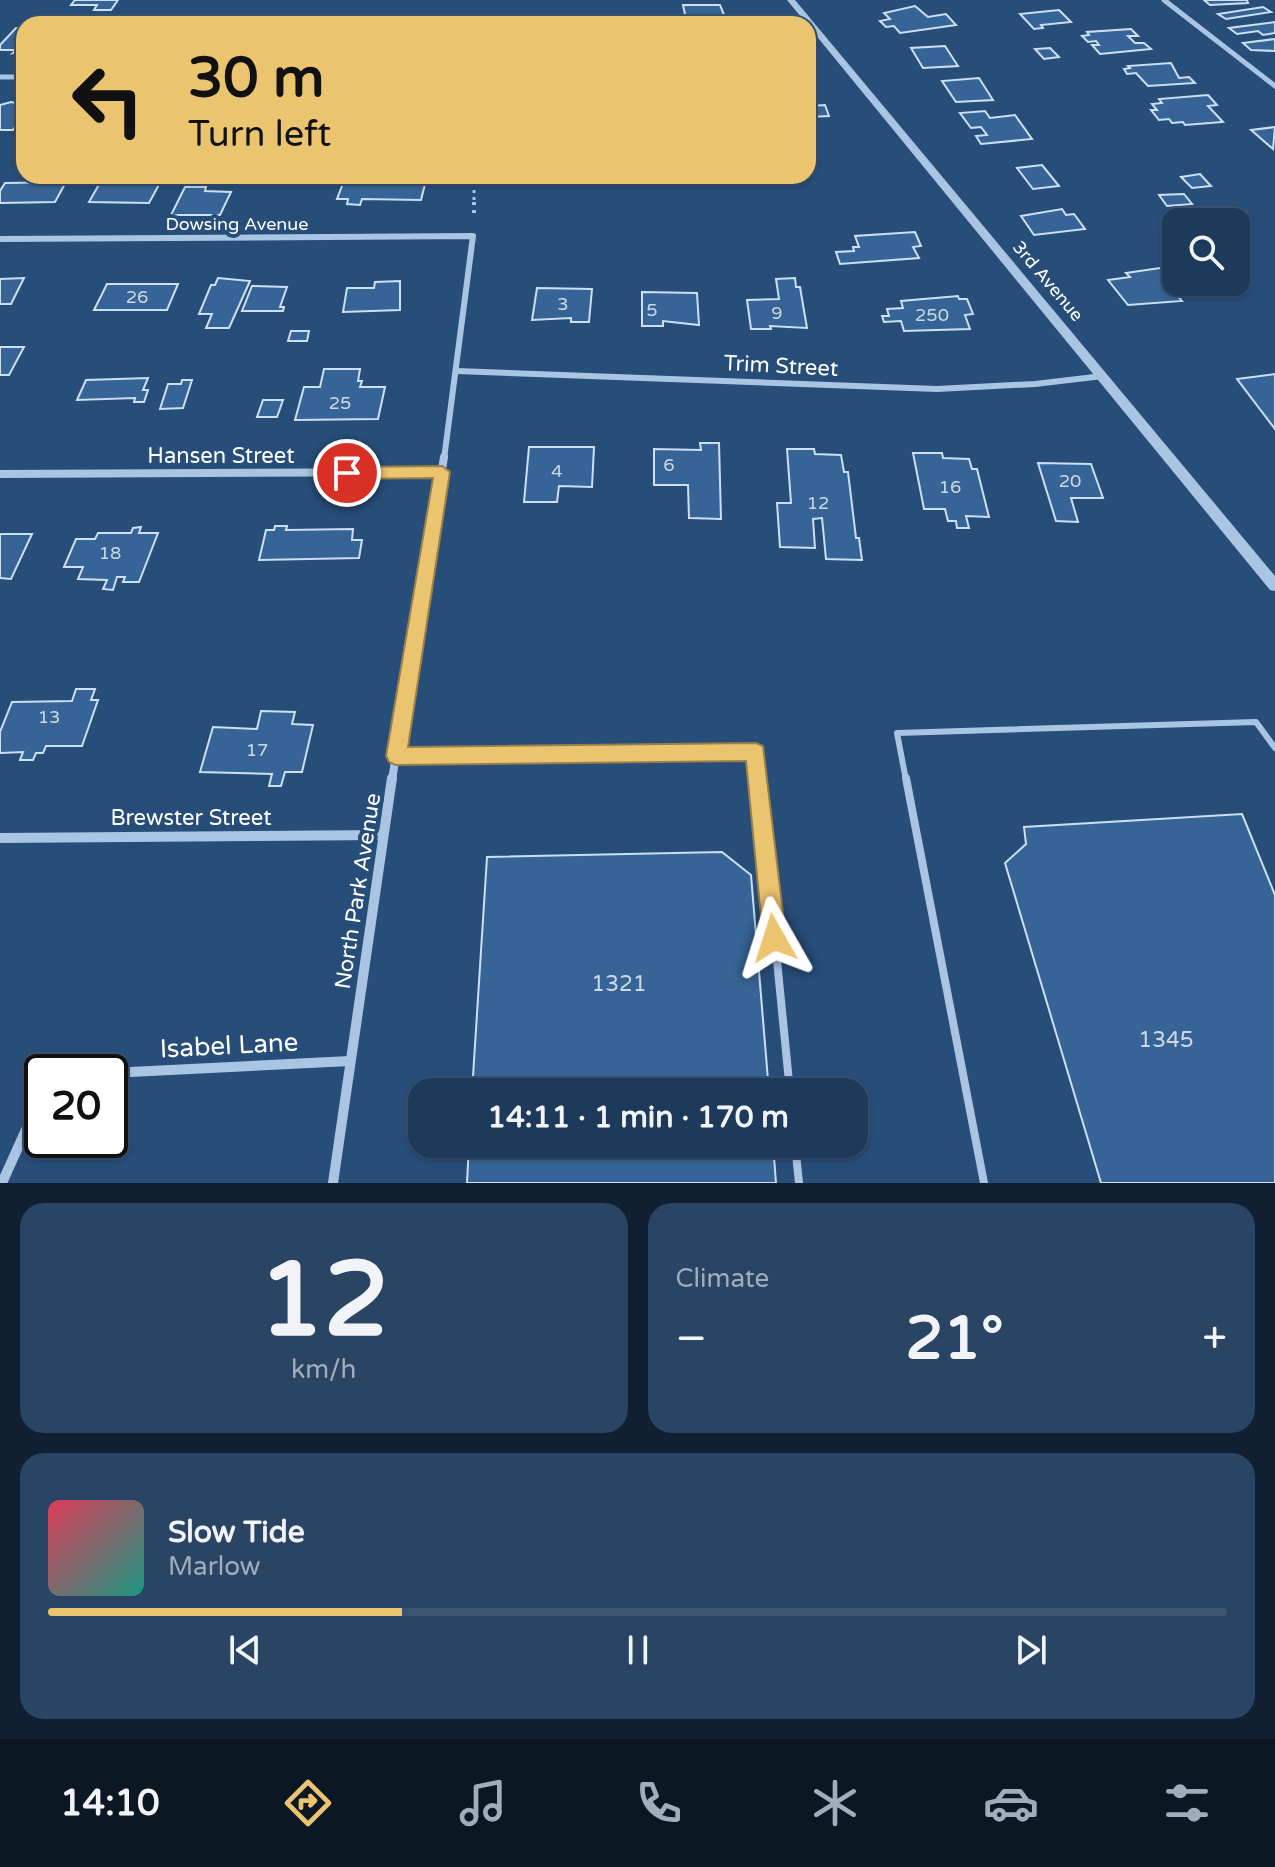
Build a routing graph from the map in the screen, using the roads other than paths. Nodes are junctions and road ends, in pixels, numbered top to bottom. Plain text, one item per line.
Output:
1 (791, 0) edge
2 (1164, 0) edge
3 (804, 16) edge
4 (816, 30) edge
5 (1275, 86) edge
6 (473, 236) joint
7 (0, 239) edge
8 (457, 371) junction
9 (1103, 376) junction
10 (442, 472) junction
11 (0, 474) edge
12 (1275, 586) edge
13 (1275, 748) edge
14 (396, 756) junction
15 (383, 835) junction
16 (0, 838) edge
17 (350, 1061) junction
18 (128, 1072) edge
19 (789, 1078) edge
20 (24, 1134) edge
21 (796, 1158) edge
22 (2, 1183) edge
23 (333, 1183) edge
24 (799, 1183) edge
25 (984, 1183) edge

1 - 3 street, 3rd Avenue
2 - 5 street
4 - 9 street, 3rd Avenue
6 - 7 street, Dowsing Avenue
6 - 8 street, North Park Avenue
8 - 9 street, Trim Street
8 - 10 street, North Park Avenue
9 - 12 street, 3rd Avenue
10 - 11 street, Hansen Street
10 - 14 street, North Park Avenue
13 - 25 lane
14 - 15 street, North Park Avenue
14 - 19 lane
15 - 16 street, Brewster Street
15 - 17 street, North Park Avenue
17 - 18 street, Isabel Lane
17 - 23 street, North Park Avenue
20 - 22 street
21 - 24 lane

